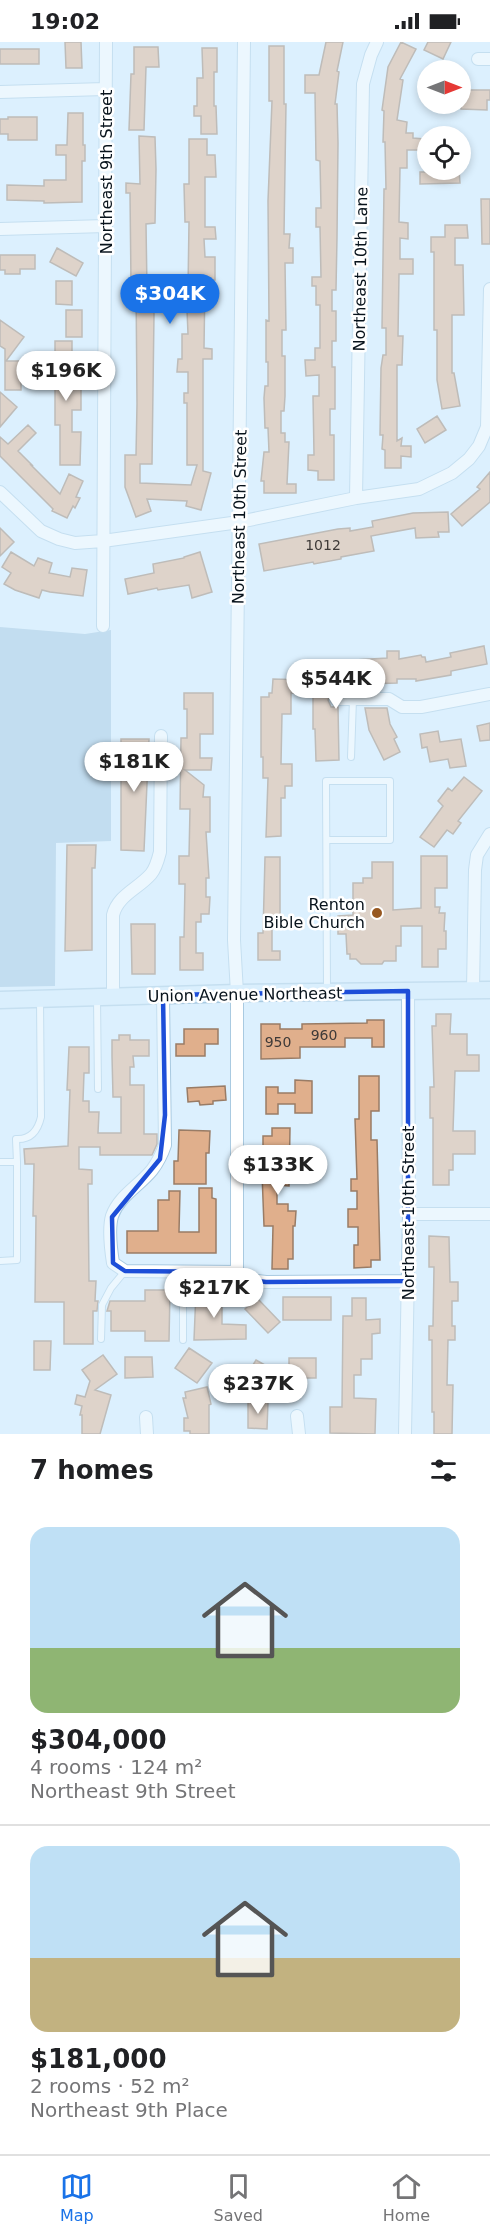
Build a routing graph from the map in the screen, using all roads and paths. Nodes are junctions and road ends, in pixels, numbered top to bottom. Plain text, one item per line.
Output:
1 (106, 42) edge
2 (244, 42) edge
3 (377, 42) edge
4 (105, 89) junction
5 (0, 92) edge
6 (106, 226) junction
7 (0, 229) edge
8 (490, 289) edge
9 (490, 360) edge
10 (0, 492) edge
11 (356, 498) junction
12 (239, 522) junction
13 (103, 542) junction
14 (103, 626) dead end
15 (490, 694) edge
16 (336, 699) dead end
17 (353, 699) junction
18 (161, 736) dead end
19 (351, 757) dead end
20 (490, 834) edge
21 (327, 840) junction
22 (473, 990) junction
23 (490, 990) edge
24 (408, 991) junction
25 (327, 992) junction
26 (237, 993) junction
27 (164, 995) junction
28 (105, 997) junction
29 (39, 999) junction
30 (0, 1000) edge
31 (99, 1089) dead end
32 (0, 1162) edge
33 (17, 1162) junction
34 (409, 1214) junction
35 (490, 1214) edge
36 (0, 1261) edge
37 (125, 1271) junction
38 (183, 1272) junction
39 (237, 1272) junction
40 (408, 1281) junction
41 (101, 1339) dead end
42 (183, 1340) dead end
43 (297, 1416) dead end
44 (146, 1417) dead end
45 (147, 1434) edge
46 (299, 1434) edge
47 (405, 1434) edge

1 - 4 street, Northeast 9th Street
2 - 12 street, Northeast 10th Street
3 - 11 street, Northeast 10th Lane
4 - 5 street
4 - 6 street, Northeast 9th Street
6 - 7 street
6 - 13 street, Northeast 9th Street
8 - 9 street
9 - 11 street
10 - 13 street
11 - 12 street
12 - 13 street
12 - 26 street, Northeast 10th Street
13 - 14 street, Northeast 9th Street
15 - 17 street
16 - 17 street
17 - 19 lane
18 - 28 street
20 - 22 street
21 - 21 lane
21 - 25 lane
22 - 23 street, Union Avenue Northeast
22 - 24 street, Union Avenue Northeast
24 - 25 street, Union Avenue Northeast
24 - 34 street, Northeast 10th Street
25 - 26 street, Union Avenue Northeast
26 - 27 street, Union Avenue Northeast
26 - 39 street, Northeast 10th Street
27 - 28 street, Union Avenue Northeast
27 - 37 street
28 - 29 street, Union Avenue Northeast
28 - 31 lane
29 - 30 street, Union Avenue Northeast
29 - 33 lane
32 - 33 lane
33 - 36 lane
34 - 35 street
34 - 40 street, Northeast 10th Street
37 - 38 street
37 - 41 lane
38 - 39 street
38 - 42 lane
39 - 40 street
40 - 47 street, Northeast 10th Street
43 - 46 street
44 - 45 street

